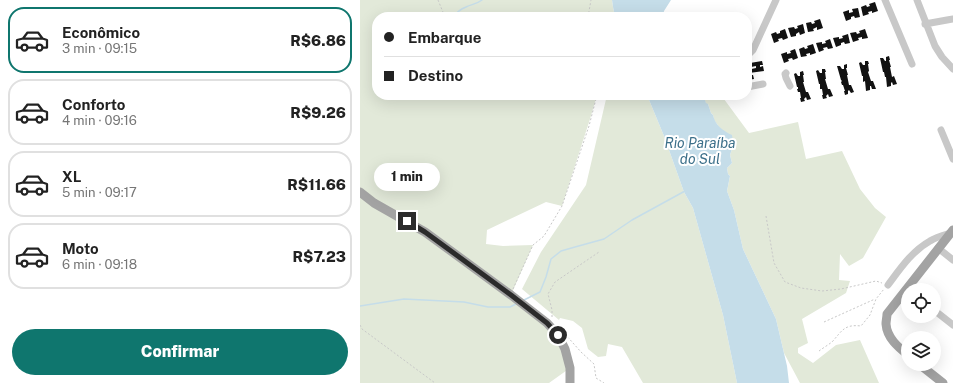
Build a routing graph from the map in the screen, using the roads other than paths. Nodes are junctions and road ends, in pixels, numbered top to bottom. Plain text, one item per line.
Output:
1 (776, 0) edge
2 (885, 0) edge
3 (917, 0) edge
4 (953, 19) edge
5 (925, 24) junction
6 (752, 51) edge
7 (912, 64) dead end
8 (953, 69) edge
9 (786, 73) dead end
10 (763, 84) dead end
11 (752, 86) edge
12 (790, 86) dead end
13 (940, 130) dead end
14 (953, 159) edge
15 (360, 192) edge
16 (952, 232) edge
17 (938, 248) junction
18 (953, 260) edge
19 (912, 283) edge
20 (888, 285) road end
21 (901, 297) edge
22 (941, 316) edge
23 (953, 325) edge
24 (901, 349) edge
25 (928, 371) edge
26 (570, 383) edge
27 (943, 383) edge

1 - 6 street
2 - 7 street
3 - 5 street
4 - 5 street
5 - 8 street
9 - 12 street
10 - 11 street
13 - 14 street
15 - 26 main road
16 - 17 main road
16 - 20 street
17 - 18 street
17 - 19 main road
21 - 24 main road
22 - 23 street
25 - 27 main road

